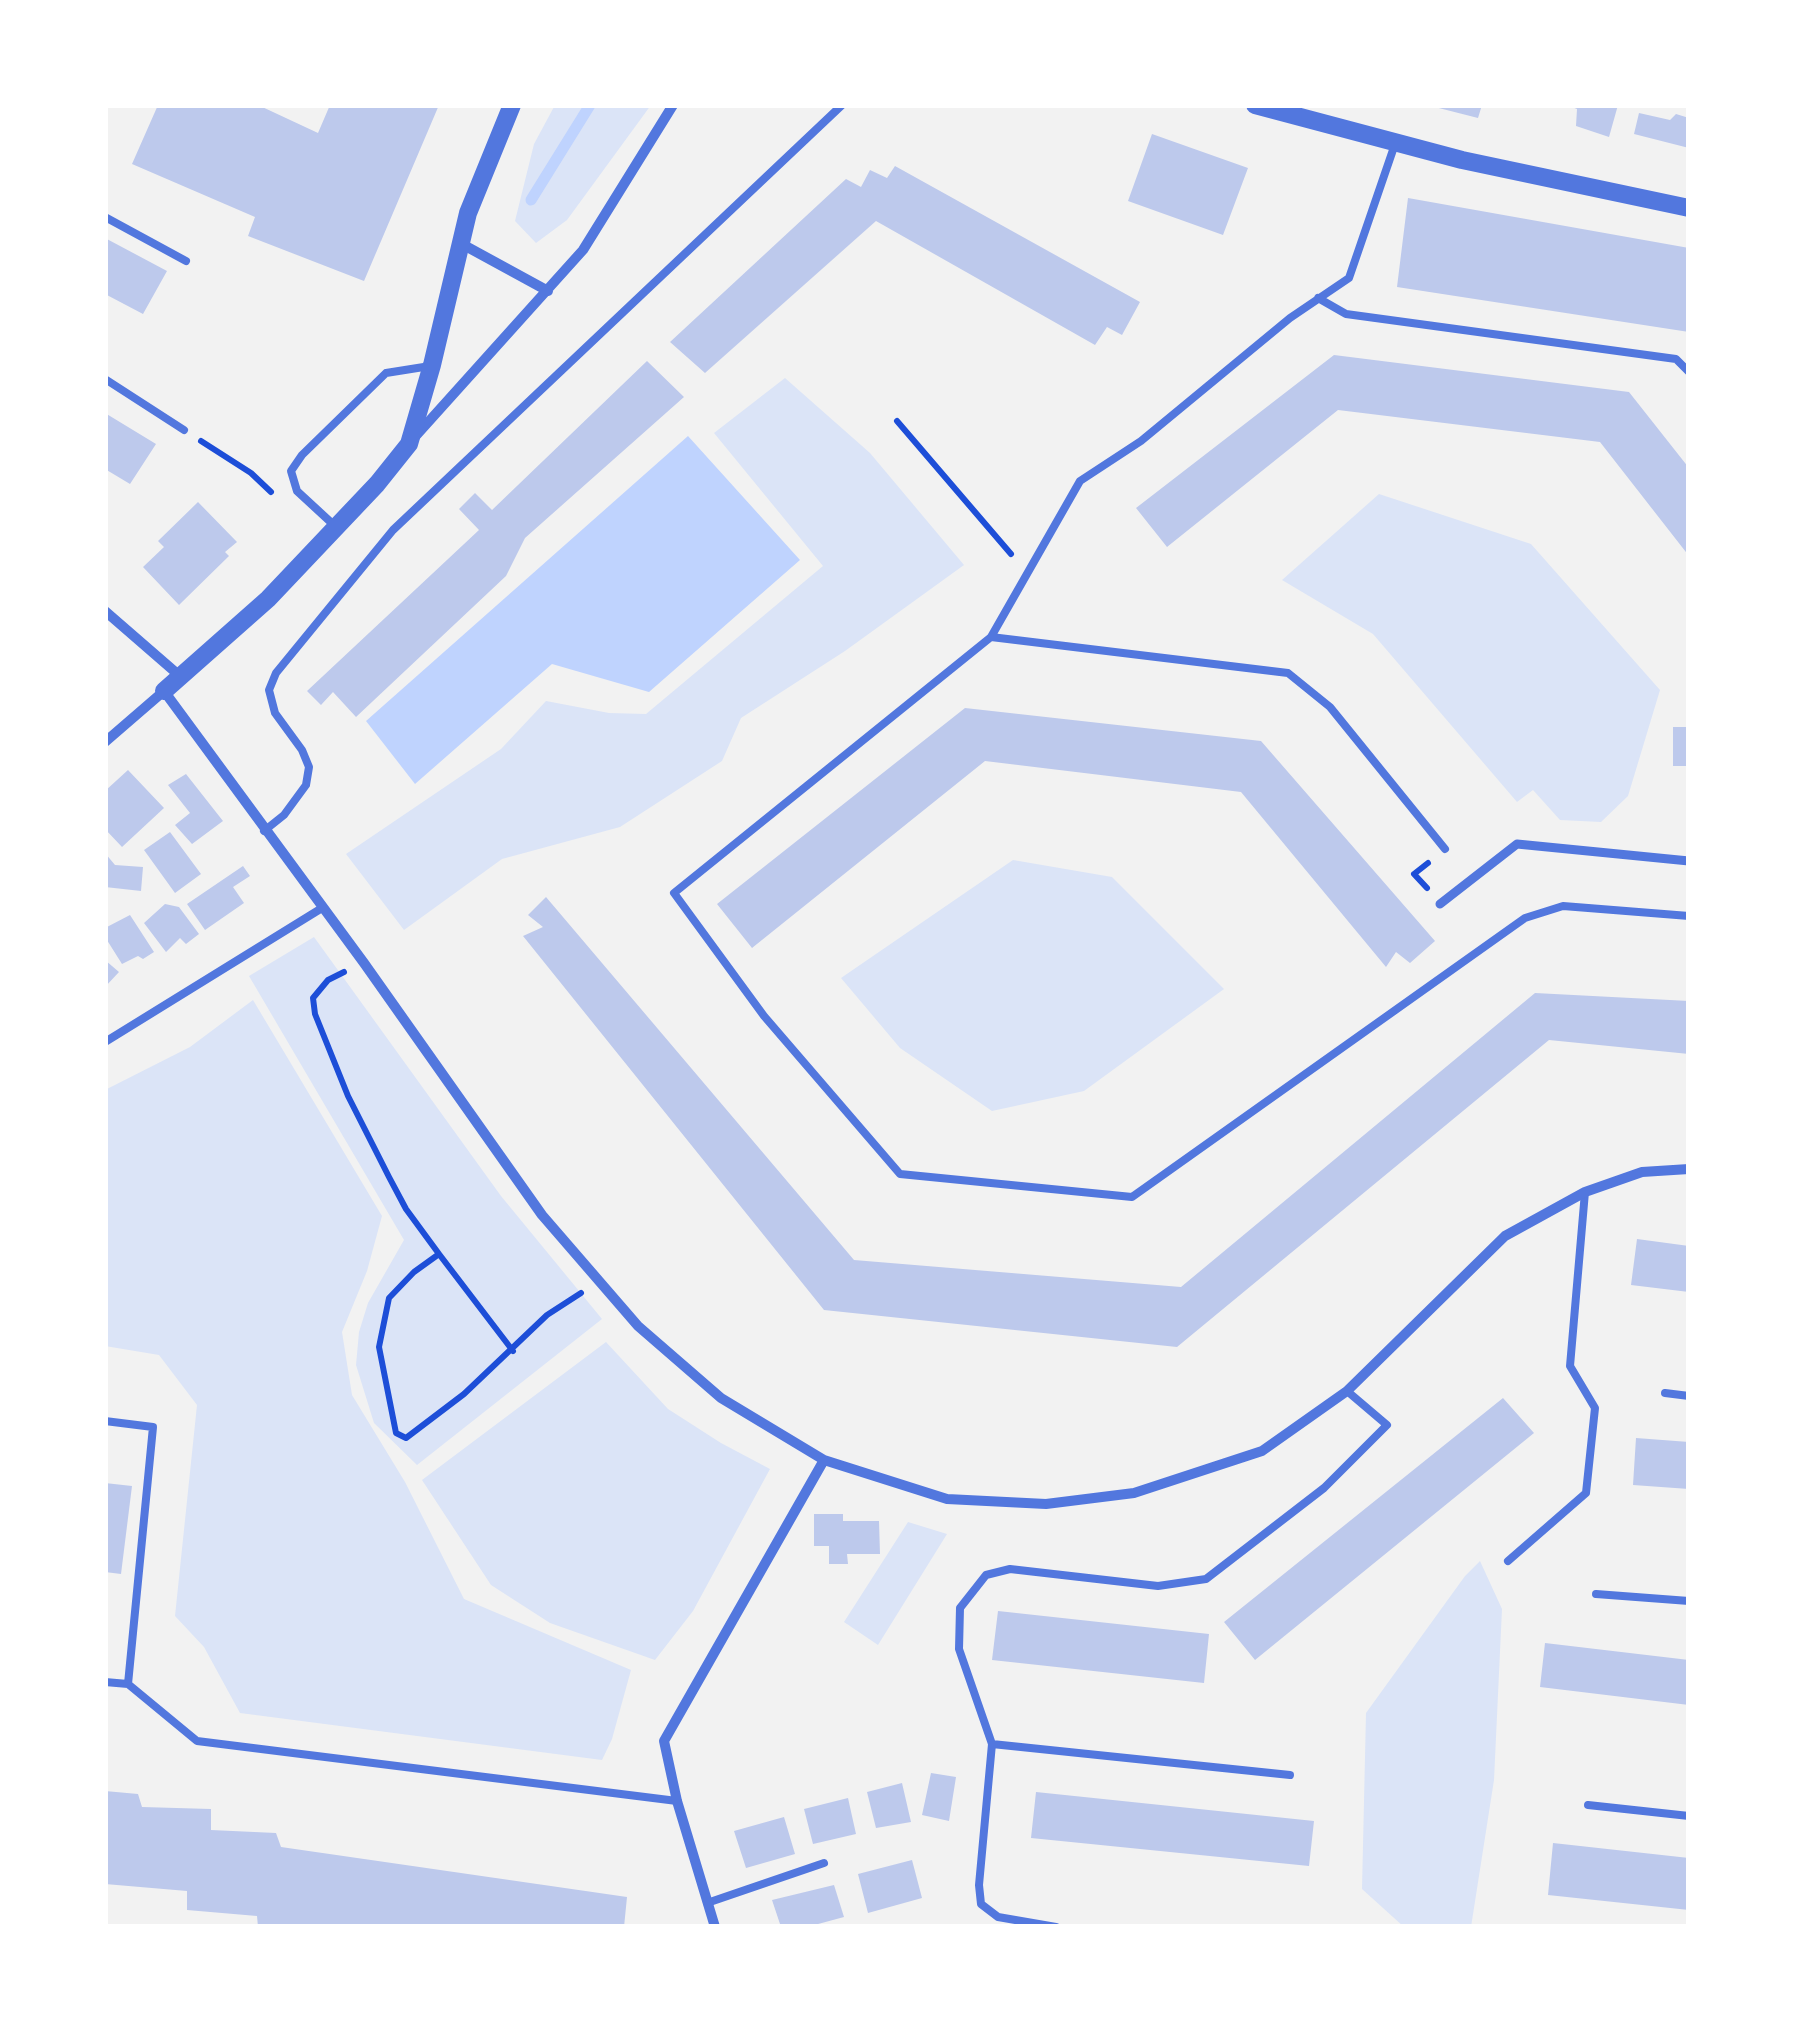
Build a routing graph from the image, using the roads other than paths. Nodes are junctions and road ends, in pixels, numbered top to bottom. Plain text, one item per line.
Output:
1 (512, 105) edge
2 (674, 105) edge
3 (842, 105) edge
4 (1255, 105) edge
5 (1396, 144) junction
6 (1689, 208) edge
7 (105, 218) edge
8 (460, 244) junction
9 (186, 261) dead end
10 (548, 291) junction
11 (1318, 298) junction
12 (432, 365) junction
13 (1689, 372) edge
14 (105, 380) edge
15 (184, 430) road end
16 (410, 444) junction
17 (336, 528) junction
18 (105, 611) edge
19 (991, 638) junction
20 (182, 678) junction
21 (164, 691) junction
22 (105, 742) edge
23 (264, 831) junction
24 (1445, 850) dead end
25 (1689, 860) edge
26 (1440, 904) dead end
27 (322, 908) junction
28 (1689, 916) edge
29 (105, 1042) edge
30 (1689, 1169) edge
31 (1585, 1192) junction
32 (1347, 1391) junction
33 (1665, 1393) dead end
34 (1689, 1396) edge
35 (105, 1421) edge
36 (824, 1460) junction
37 (1508, 1562) dead end
38 (1596, 1594) dead end
39 (1689, 1602) edge
40 (105, 1682) edge
41 (128, 1684) junction
42 (992, 1744) junction
43 (1290, 1775) dead end
44 (677, 1801) junction
45 (1588, 1805) dead end
46 (1689, 1816) edge
47 (824, 1863) dead end
48 (707, 1903) junction
49 (715, 1927) edge
50 (1056, 1927) edge

1 - 8 street
2 - 10 street
3 - 23 lane
4 - 5 street
5 - 6 street
5 - 11 lane
7 - 9 lane
8 - 10 street
8 - 12 street
10 - 16 street
11 - 13 lane
11 - 19 lane
12 - 16 street
12 - 17 lane
14 - 15 lane
16 - 17 street
17 - 20 street
18 - 20 street
19 - 24 lane
19 - 28 lane
20 - 21 street
21 - 22 street
21 - 23 street
23 - 27 street
25 - 26 street
27 - 29 lane
27 - 36 street
30 - 31 street
31 - 32 street
31 - 37 lane
32 - 36 street
32 - 42 lane
33 - 34 lane
35 - 41 lane
36 - 44 street
38 - 39 lane
40 - 41 lane
41 - 44 lane
42 - 43 lane
42 - 50 lane
44 - 48 street
45 - 46 lane
47 - 48 lane
48 - 49 street

